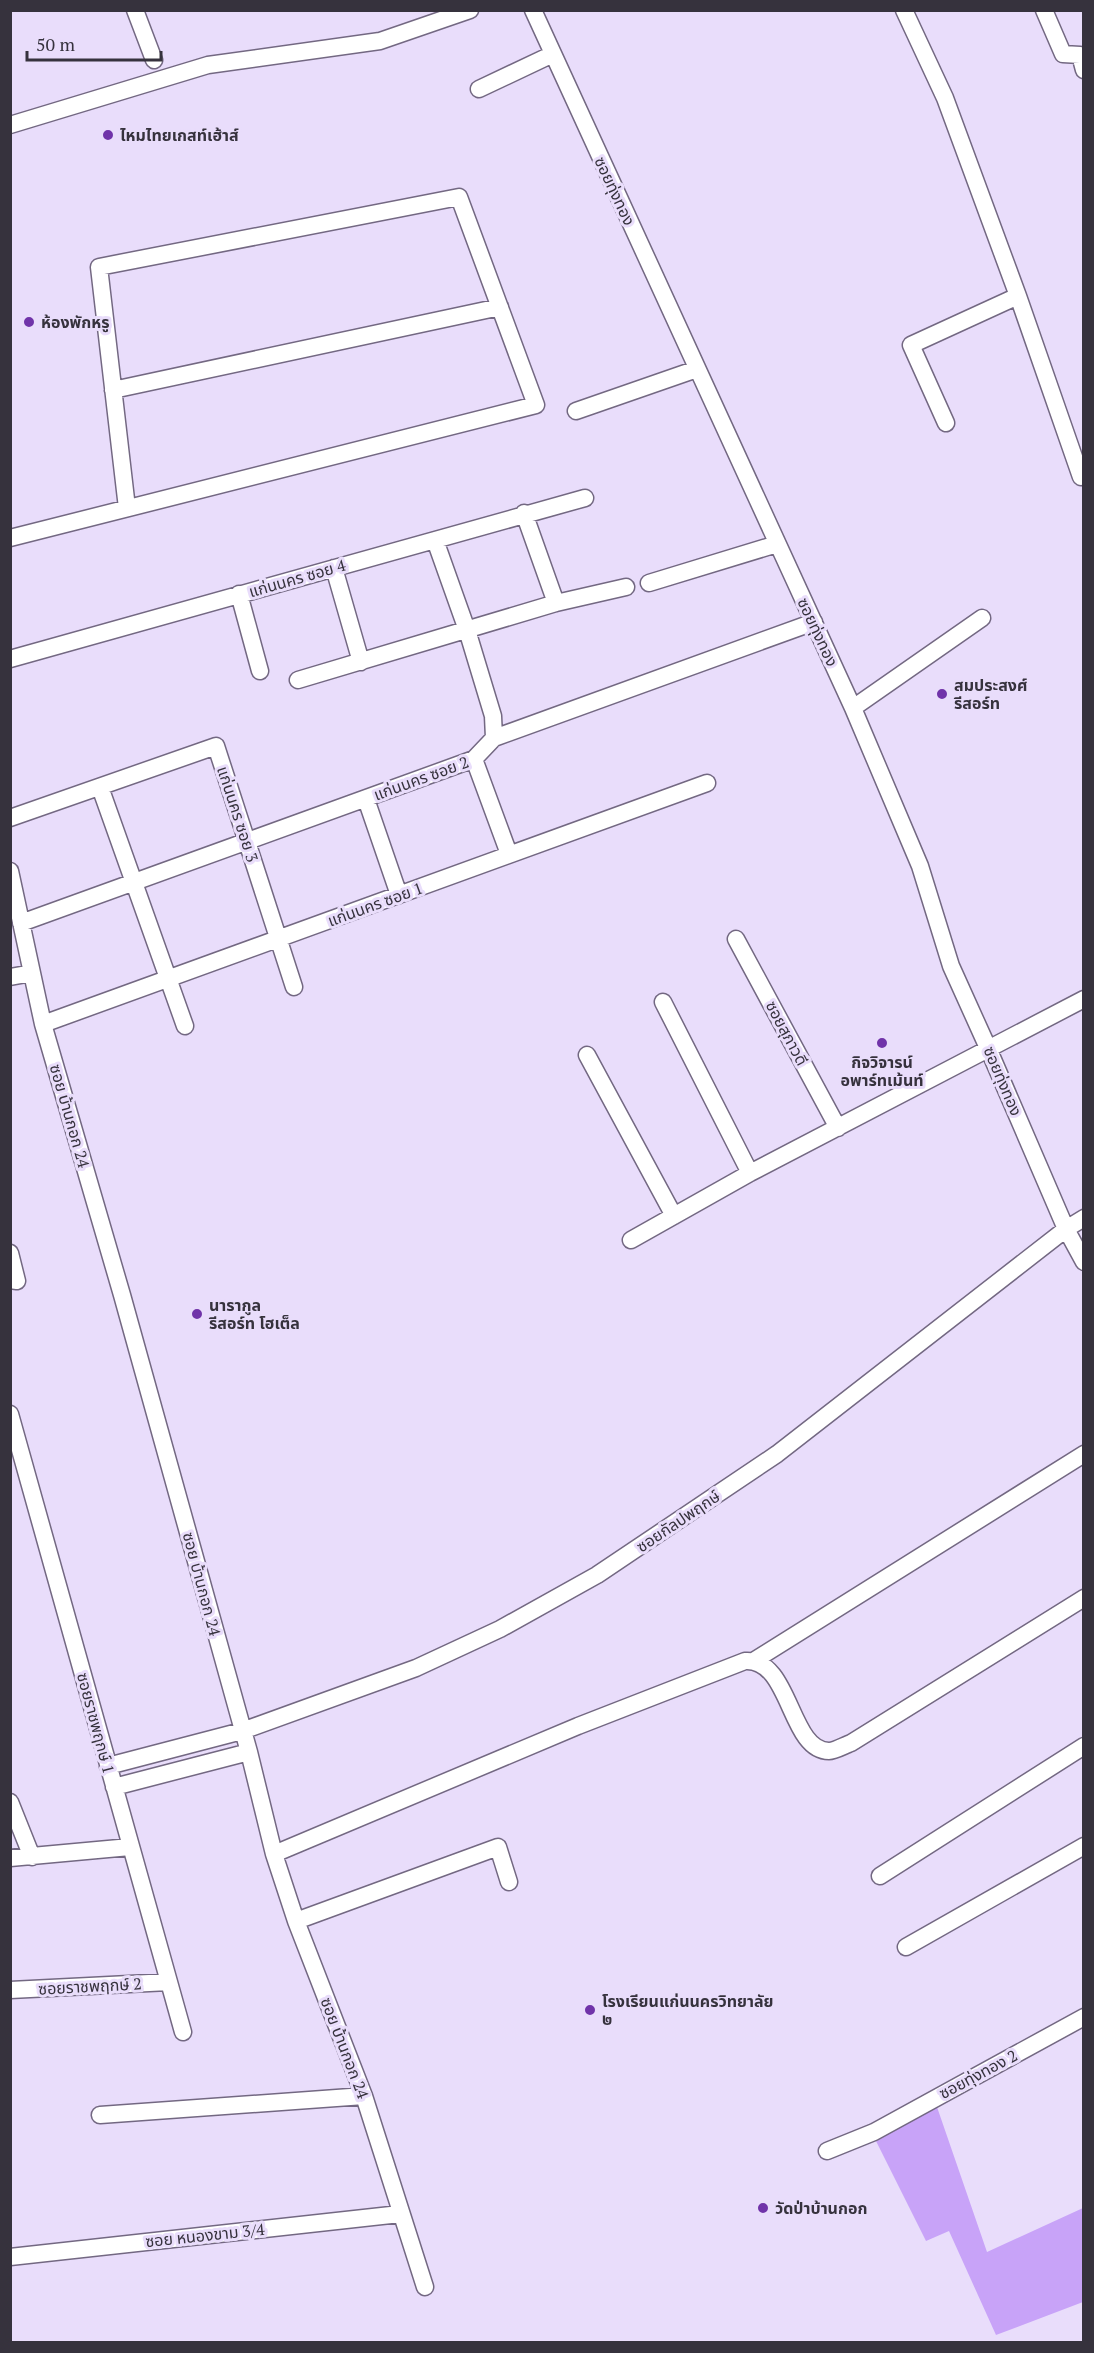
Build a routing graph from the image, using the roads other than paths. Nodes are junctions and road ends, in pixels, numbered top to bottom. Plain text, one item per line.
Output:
1 (135, 10) edge
2 (471, 10) edge
3 (533, 10) edge
4 (904, 10) edge
5 (1044, 10) edge
6 (553, 54) junction
7 (154, 60) dead end
8 (1083, 70) edge
9 (478, 88) dead end
10 (10, 125) edge
11 (1018, 296) junction
12 (500, 307) junction
13 (697, 369) junction
14 (113, 390) junction
15 (576, 411) dead end
16 (946, 423) dead end
17 (1082, 477) dead end
18 (585, 498) dead end
19 (127, 508) junction
20 (524, 513) junction
21 (10, 538) edge
22 (435, 540) junction
23 (777, 544) junction
24 (334, 568) junction
25 (649, 583) dead end
26 (626, 587) dead end
27 (239, 594) junction
28 (556, 603) junction
29 (982, 618) dead end
30 (814, 622) junction
31 (467, 630) junction
32 (10, 659) edge
33 (361, 662) junction
34 (260, 671) dead end
35 (298, 680) dead end
36 (853, 708) junction
37 (494, 738) junction
38 (474, 759) junction
39 (707, 783) dead end
40 (99, 787) junction
41 (366, 799) junction
42 (10, 818) edge
43 (247, 841) junction
44 (509, 855) junction
45 (10, 871) edge
46 (133, 882) junction
47 (399, 895) junction
48 (21, 923) junction
49 (279, 939) junction
50 (736, 939) dead end
51 (32, 973) junction
52 (10, 977) edge
53 (168, 979) junction
54 (294, 987) dead end
55 (1083, 999) edge
56 (663, 1002) dead end
57 (43, 1024) junction
58 (185, 1026) dead end
59 (988, 1048) junction
60 (587, 1055) dead end
61 (838, 1128) junction
62 (750, 1173) junction
63 (674, 1216) junction
64 (1083, 1218) edge
65 (1066, 1229) junction
66 (631, 1240) dead end
67 (10, 1253) edge
68 (1083, 1262) edge
69 (10, 1280) edge
70 (10, 1414) edge
71 (1083, 1454) edge
72 (1083, 1598) edge
73 (755, 1660) junction
74 (242, 1731) junction
75 (1083, 1746) edge
76 (249, 1752) junction
77 (108, 1767) junction
78 (114, 1787) junction
79 (10, 1802) edge
80 (1083, 1846) edge
81 (130, 1847) junction
82 (274, 1854) junction
83 (32, 1857) junction
84 (10, 1858) edge
85 (880, 1876) dead end
86 (509, 1882) dead end
87 (297, 1921) junction
88 (906, 1947) dead end
89 (169, 1982) junction
90 (10, 1990) edge
91 (1083, 2017) edge
92 (183, 2032) dead end
93 (364, 2096) junction
94 (100, 2115) dead end
95 (827, 2151) dead end
96 (400, 2214) junction
97 (10, 2257) edge
98 (425, 2287) dead end

1 - 7 street
2 - 10 street
3 - 6 street, ซอยทุ่งทอง
4 - 11 street
5 - 8 street
6 - 9 street
6 - 13 street, ซอยทุ่งทอง
11 - 16 street
11 - 17 street
12 - 14 street
12 - 14 street
12 - 19 street
13 - 15 street
13 - 23 street, ซอยทุ่งทอง
14 - 19 street
18 - 20 street, แก่นนคร ซอย 4
19 - 21 street
20 - 22 street, แก่นนคร ซอย 4
20 - 28 street
22 - 24 street, แก่นนคร ซอย 4
22 - 31 street
23 - 25 street
23 - 30 street, ซอยทุ่งทอง
24 - 27 street, แก่นนคร ซอย 4
24 - 33 street
26 - 28 street
27 - 32 street, แก่นนคร ซอย 4
27 - 34 street
28 - 31 street
29 - 36 street
30 - 36 street, ซอยทุ่งทอง
30 - 37 street, แก่นนคร ซอย 2
31 - 33 street
31 - 37 street
33 - 35 street
36 - 59 street, ซอยทุ่งทอง
37 - 38 street, แก่นนคร ซอย 2
38 - 41 street, แก่นนคร ซอย 2
38 - 44 street
39 - 44 street, แก่นนคร ซอย 1
40 - 42 street, แก่นนคร ซอย 3
40 - 43 street, แก่นนคร ซอย 3
40 - 46 street
41 - 43 street, แก่นนคร ซอย 2
41 - 47 street
43 - 46 street, แก่นนคร ซอย 2
43 - 49 street, แก่นนคร ซอย 3
44 - 47 street, แก่นนคร ซอย 1
45 - 48 street, ซอย บ้านกอก 24
46 - 48 street, แก่นนคร ซอย 2
46 - 53 street
47 - 49 street, แก่นนคร ซอย 1
48 - 51 street, ซอย บ้านกอก 24
49 - 53 street, แก่นนคร ซอย 1
49 - 54 street, แก่นนคร ซอย 3
50 - 61 street, ซอยสุภาวดี
51 - 52 street
51 - 57 street, ซอย บ้านกอก 24
53 - 57 street, แก่นนคร ซอย 1
53 - 58 street
55 - 59 street
56 - 62 street
57 - 74 street, ซอย บ้านกอก 24
59 - 61 street
59 - 65 street, ซอยทุ่งทอง
60 - 63 street
61 - 62 street
62 - 63 street
63 - 66 street
64 - 65 street, ซอยกัลปพฤกษ์
65 - 68 street, ซอยทุ่งทอง
65 - 74 street, ซอยกัลปพฤกษ์
67 - 69 street
70 - 77 street, ซอยราชพฤกษ์ 1
71 - 73 street
72 - 73 street
73 - 82 street
74 - 76 street, ซอย บ้านกอก 24
74 - 77 street, ซอยกัลปพฤกษ์
75 - 85 street
76 - 78 street
76 - 82 street, ซอย บ้านกอก 24
77 - 78 street, ซอยราชพฤกษ์ 1
78 - 81 street, ซอยราชพฤกษ์ 1
79 - 83 street
80 - 88 street
81 - 83 street
81 - 89 street, ซอยราชพฤกษ์ 1
82 - 87 street, ซอย บ้านกอก 24
83 - 84 street
86 - 87 street
87 - 93 street, ซอย บ้านกอก 24
89 - 90 street, ซอยราชพฤกษ์ 2
89 - 92 street, ซอยราชพฤกษ์ 1
91 - 95 street, ซอยทุ่งทอง 2
93 - 94 street
93 - 96 street, ซอย บ้านกอก 24
96 - 97 street, ซอย หนองขาม 3/4
96 - 98 street, ซอย บ้านกอก 24

